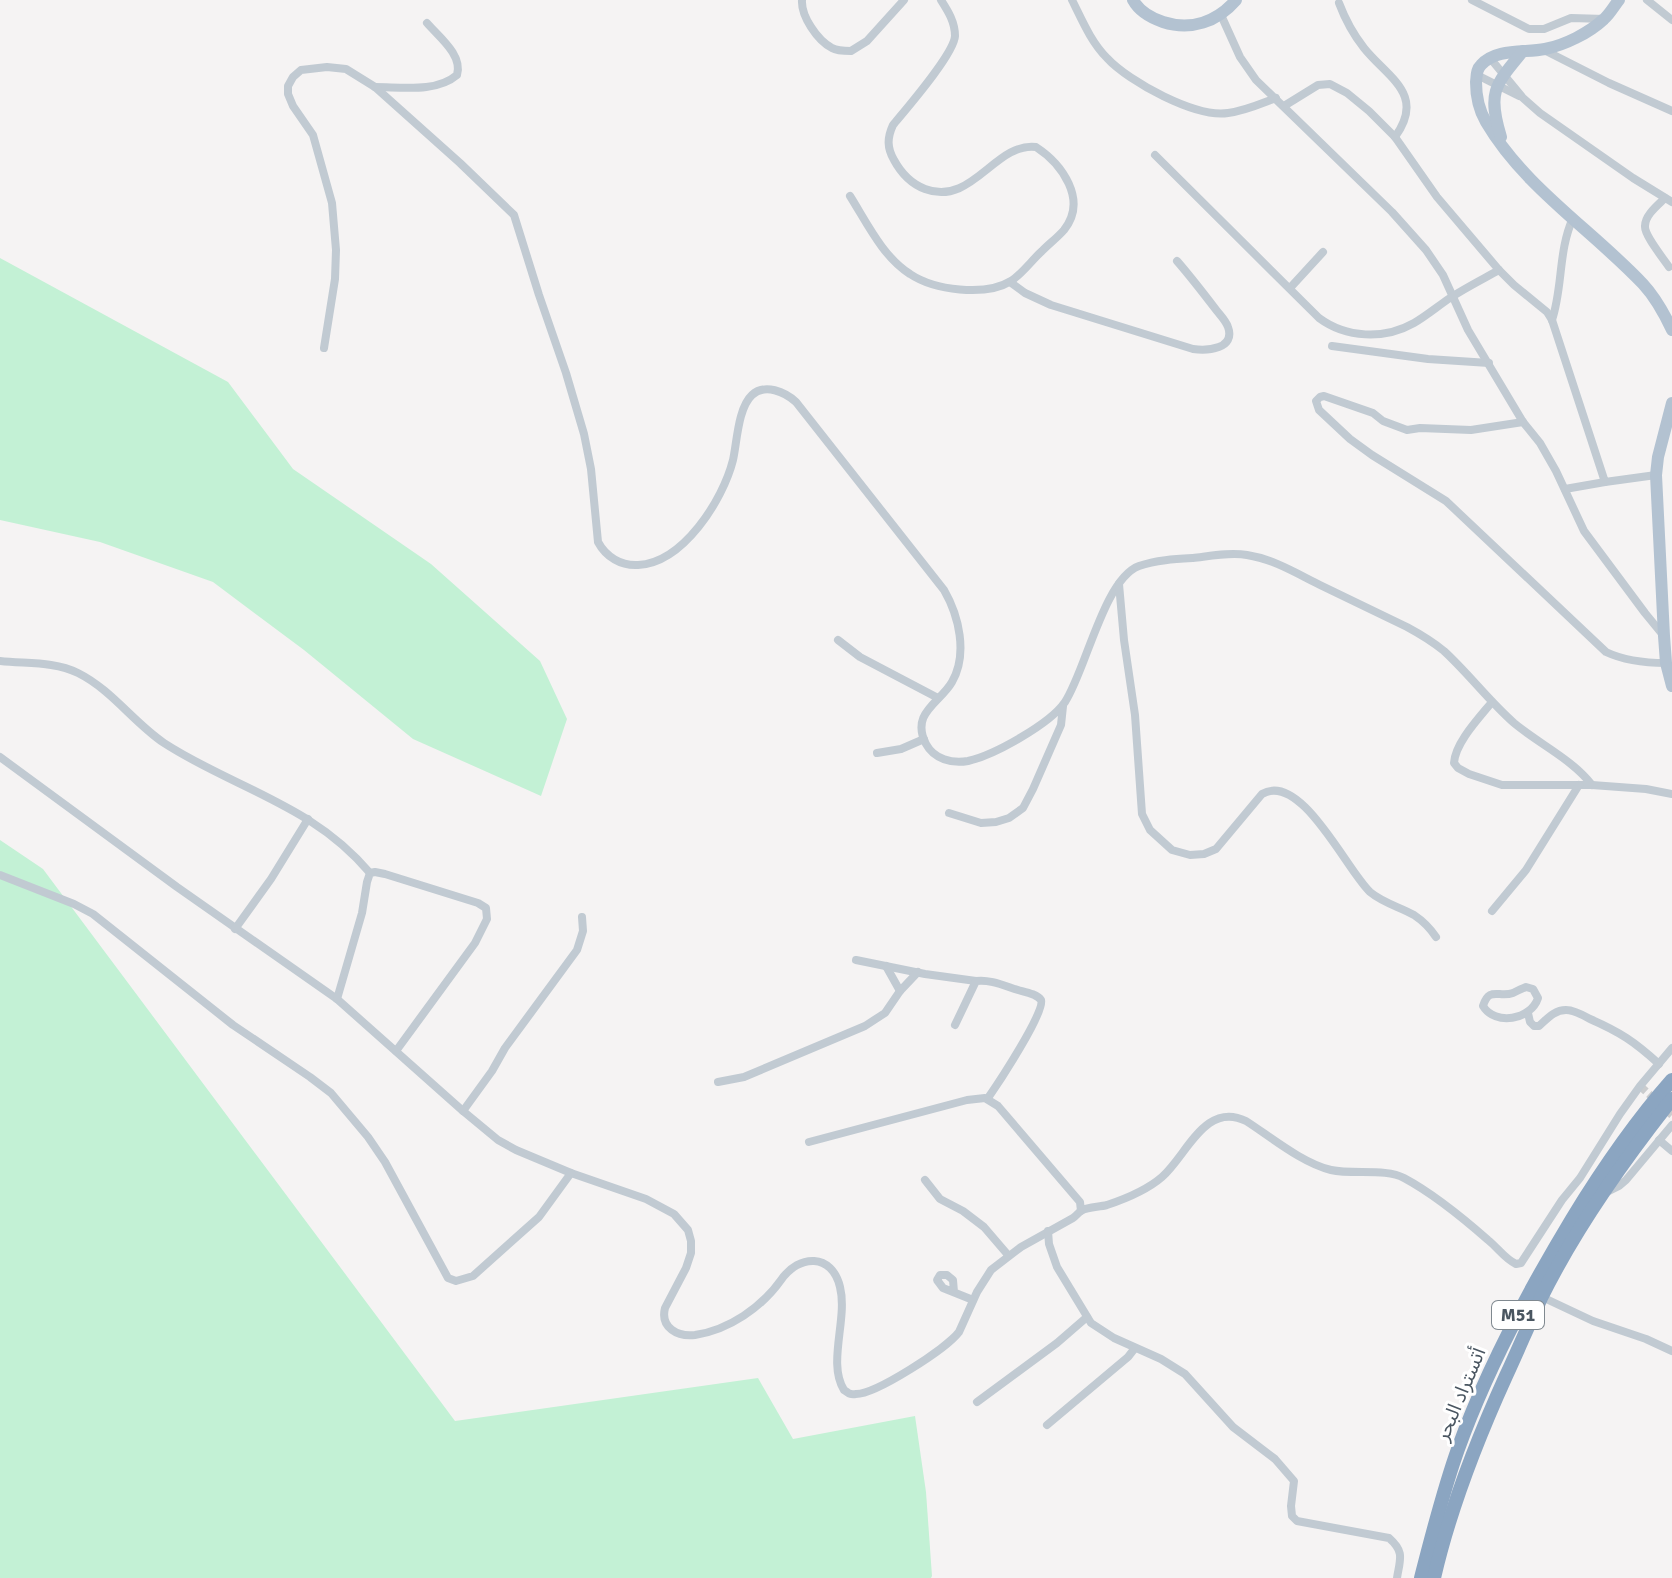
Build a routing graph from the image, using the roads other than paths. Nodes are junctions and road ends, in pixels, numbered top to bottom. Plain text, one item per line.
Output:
1 (802, 0) edge
2 (904, 0) edge
3 (941, 0) edge
4 (1072, 0) edge
5 (1133, 0) edge
6 (1236, 0) edge
7 (1472, 0) edge
8 (1619, 0) edge
9 (1647, 0) edge
10 (1339, 3) dead end
11 (1221, 15) junction
12 (1605, 19) junction
13 (1672, 20) edge
14 (427, 23) dead end
15 (1544, 50) junction
16 (1523, 51) junction
17 (1490, 58) junction
18 (1477, 75) junction
19 (1501, 79) junction
20 (375, 87) junction
21 (1276, 98) junction
22 (1284, 106) junction
23 (1672, 111) edge
24 (1395, 137) junction
25 (1506, 150) junction
26 (1155, 155) dead end
27 (850, 196) dead end
28 (1668, 200) edge
29 (1573, 218) junction
30 (1323, 252) dead end
31 (1177, 261) dead end
32 (1669, 267) dead end
33 (1499, 270) junction
34 (1010, 282) junction
35 (1290, 288) junction
36 (1453, 296) junction
37 (1552, 320) junction
38 (1672, 330) edge
39 (1332, 346) dead end
40 (324, 348) dead end
41 (1489, 363) junction
42 (1672, 403) edge
43 (1523, 422) junction
44 (1656, 475) junction
45 (1605, 482) junction
46 (1565, 489) junction
47 (1118, 584) junction
48 (1664, 636) junction
49 (838, 640) dead end
50 (0, 661) edge
51 (1666, 663) junction
52 (1672, 686) edge
53 (938, 698) junction
54 (1492, 702) junction
55 (1063, 705) junction
56 (924, 739) junction
57 (877, 753) dead end
58 (0, 757) edge
59 (1579, 785) junction
60 (1592, 785) junction
61 (1672, 794) edge
62 (949, 813) dead end
63 (308, 819) junction
64 (370, 873) junction
65 (0, 875) edge
66 (1492, 911) dead end
67 (582, 917) dead end
68 (235, 929) junction
69 (1436, 937) dead end
70 (856, 960) dead end
71 (886, 966) junction
72 (918, 972) junction
73 (976, 981) junction
74 (900, 991) junction
75 (337, 999) junction
76 (1528, 1013) junction
77 (955, 1025) dead end
78 (1672, 1048) edge
79 (396, 1051) junction
80 (1659, 1064) junction
81 (1672, 1080) edge
82 (718, 1082) dead end
83 (988, 1098) junction
84 (1672, 1099) edge
85 (463, 1111) junction
86 (1672, 1125) edge
87 (1659, 1140) junction
88 (809, 1142) dead end
89 (1672, 1151) edge
90 (571, 1173) junction
91 (1580, 1178) junction
92 (925, 1180) dead end
93 (1604, 1193) junction
94 (1583, 1201) junction
95 (1081, 1211) junction
96 (1048, 1231) junction
97 (1008, 1255) junction
98 (954, 1292) dead end
99 (1542, 1297) junction
100 (973, 1300) junction
101 (1087, 1317) junction
102 (1135, 1348) junction
103 (1672, 1351) edge
104 (977, 1402) dead end
105 (1047, 1425) dead end
106 (1397, 1578) edge
107 (1421, 1578) edge
108 (1434, 1578) edge

1 - 2 street
3 - 34 street
4 - 21 street
5 - 11 main road
6 - 11 main road
7 - 12 street
8 - 12 main road
9 - 13 street
10 - 24 street
11 - 21 street
12 - 15 main road
14 - 20 street
15 - 16 main road
15 - 23 street
16 - 17 main road
16 - 19 main road
17 - 18 main road
17 - 19 street
18 - 19 street
18 - 25 main road
19 - 25 main road
19 - 28 street
20 - 40 street
20 - 53 street
21 - 22 street
22 - 24 street
22 - 36 street
24 - 33 street
25 - 29 main road
26 - 35 street
27 - 34 street
28 - 32 street
29 - 37 street
29 - 38 main road
30 - 35 street
31 - 34 street
33 - 36 street
33 - 37 street
35 - 36 street
36 - 41 street
37 - 45 street
39 - 41 street
41 - 43 street
42 - 44 main road
43 - 46 street
43 - 51 street
44 - 45 street
44 - 48 main road
45 - 46 street
46 - 48 street
47 - 54 street
47 - 55 street
47 - 69 street
48 - 51 main road
49 - 53 street
50 - 63 street
51 - 52 main road
53 - 56 street
54 - 59 street
54 - 60 street
55 - 56 street
55 - 62 street
56 - 57 street
58 - 68 street
59 - 60 street
59 - 66 street
60 - 61 street
63 - 64 street
63 - 68 street
64 - 75 street
64 - 79 street
65 - 90 street
67 - 85 street
68 - 75 street
70 - 71 street
71 - 72 street
71 - 74 street
72 - 73 street
72 - 74 street
73 - 77 street
73 - 83 street
74 - 82 street
75 - 79 street
76 - 76 street
76 - 80 street
78 - 80 street
79 - 85 street
80 - 91 street
81 - 94 highway, أتستراد البحر / M51
83 - 88 street
83 - 95 street
84 - 93 highway, أتستراد البحر / M51
85 - 90 street
86 - 87 street
87 - 89 street
87 - 93 street
90 - 100 street
91 - 94 street
91 - 95 street
92 - 97 street
93 - 99 highway, أتستراد البحر / M51
94 - 107 highway, أتستراد البحر / M51
95 - 96 street
96 - 97 street
96 - 101 street
97 - 100 street
98 - 100 street
99 - 103 street
99 - 108 highway, أتستراد البحر / M51
101 - 102 street
101 - 104 street
102 - 105 street
102 - 106 street

